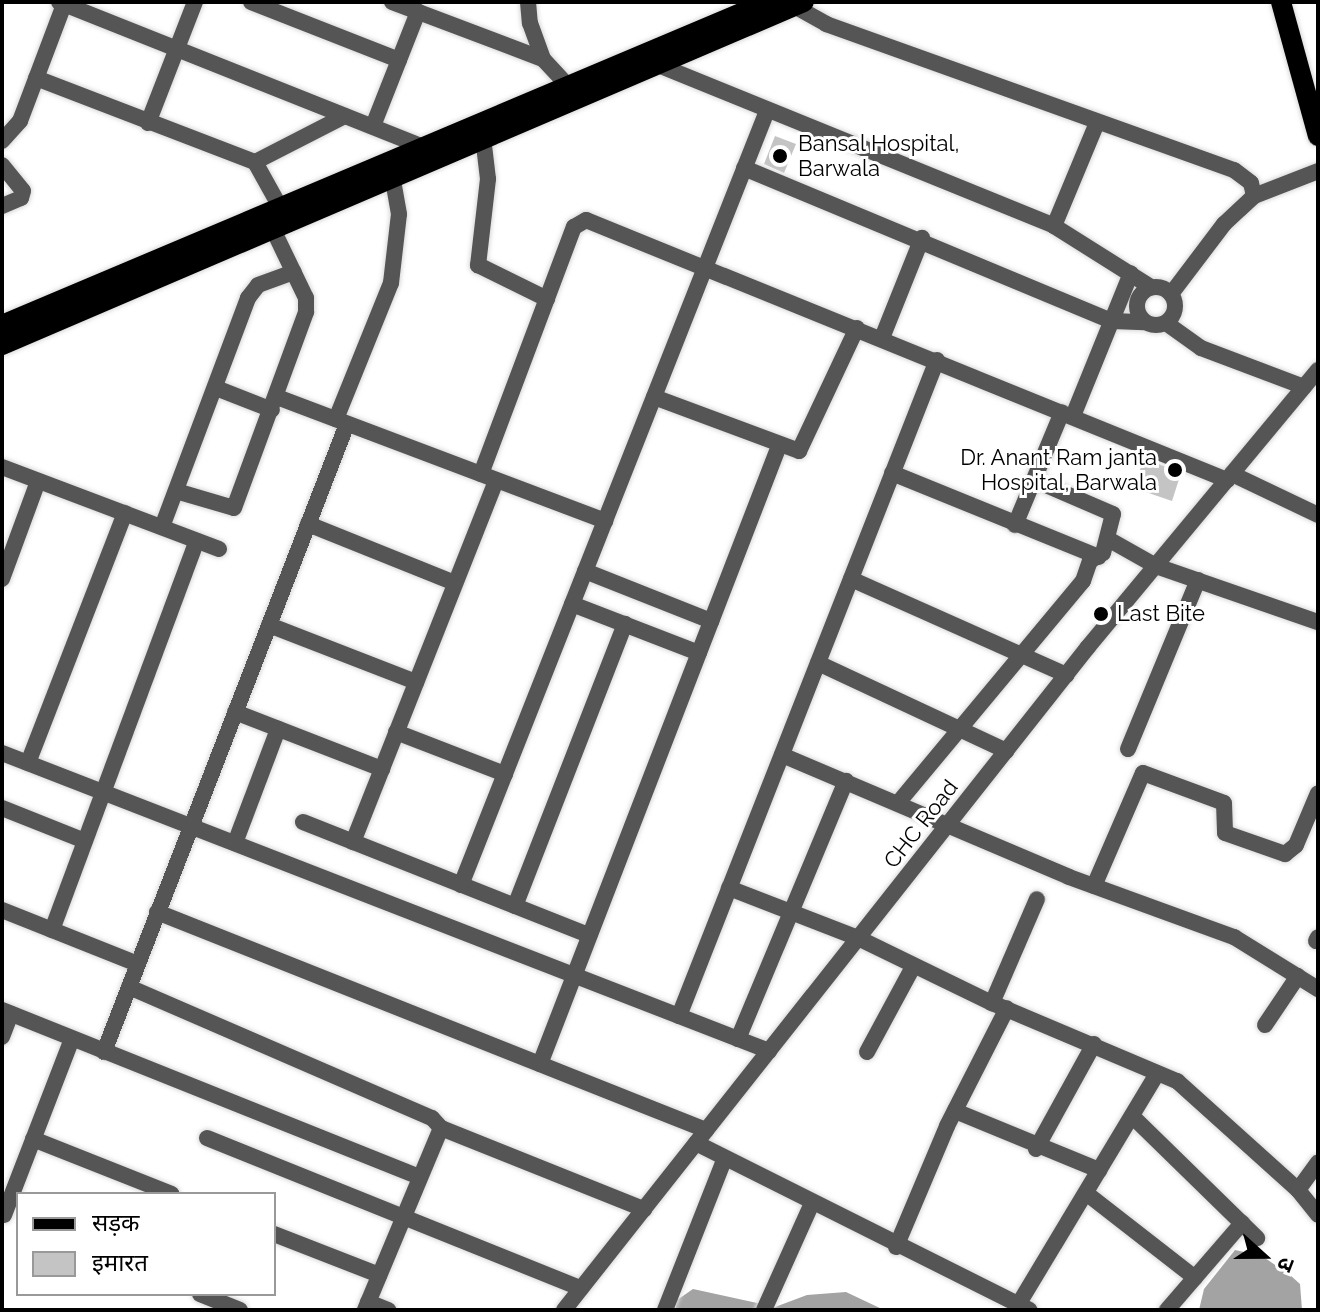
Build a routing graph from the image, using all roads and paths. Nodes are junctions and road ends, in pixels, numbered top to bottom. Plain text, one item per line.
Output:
1 (195, 2) edge
2 (528, 2) edge
3 (767, 2) edge
4 (1281, 2) edge
5 (1294, 2) edge
6 (63, 3) edge
7 (259, 4) edge
8 (799, 4) edge
9 (404, 6) edge
10 (740, 8) edge
11 (176, 52) junction
12 (638, 56) junction
13 (543, 59) junction
14 (399, 60) junction
15 (660, 65) junction
16 (36, 78) junction
17 (567, 85) junction
18 (1318, 85) edge
19 (767, 111) junction
20 (345, 116) junction
21 (148, 123) junction
22 (1096, 125) junction
23 (373, 126) junction
24 (1318, 136) edge
25 (483, 137) junction
26 (2, 141) edge
27 (421, 146) junction
28 (255, 162) junction
29 (2, 165) edge
30 (744, 168) junction
31 (392, 169) junction
32 (1318, 171) edge
33 (1254, 196) junction
34 (2, 206) edge
35 (273, 216) junction
36 (1054, 226) junction
37 (922, 238) junction
38 (705, 268) junction
39 (294, 272) junction
40 (1131, 273) junction
41 (1151, 287) junction
42 (1171, 294) junction
43 (547, 299) junction
44 (1112, 321) junction
45 (1145, 322) junction
46 (1166, 323) junction
47 (2, 325) edge
48 (857, 328) junction
49 (882, 338) junction
50 (2, 345) edge
51 (937, 360) junction
52 (1318, 370) edge
53 (1304, 387) junction
54 (216, 388) junction
55 (654, 397) junction
56 (274, 404) junction
57 (1067, 414) junction
58 (342, 422) junction
59 (779, 446) junction
60 (2, 467) edge
61 (892, 473) junction
62 (489, 477) junction
63 (1230, 477) junction
64 (1034, 480) junction
65 (38, 481) junction
66 (176, 491) junction
67 (125, 513) junction
68 (1318, 515) edge
69 (605, 521) junction
70 (308, 524) junction
71 (1015, 525) junction
72 (162, 527) junction
73 (1108, 539) junction
74 (197, 541) junction
75 (219, 549) dead end
76 (1099, 557) junction
77 (1156, 566) junction
78 (585, 571) junction
79 (2, 579) edge
80 (851, 579) junction
81 (1198, 580) junction
82 (455, 583) junction
83 (572, 604) junction
84 (711, 621) junction
85 (1318, 622) edge
86 (625, 624) junction
87 (269, 625) junction
88 (699, 653) junction
89 (1021, 654) junction
90 (818, 663) junction
91 (1067, 675) junction
92 (416, 682) junction
93 (235, 712) junction
94 (278, 729) junction
95 (960, 729) junction
96 (396, 732) junction
97 (1128, 749) dead end
98 (1007, 751) junction
99 (2, 753) edge
100 (782, 755) junction
101 (28, 763) junction
102 (382, 769) junction
103 (505, 774) junction
104 (846, 781) junction
105 (103, 792) junction
106 (1318, 793) edge
107 (898, 803) junction
108 (3, 813) edge
109 (303, 822) dead end
110 (949, 823) junction
111 (190, 826) junction
112 (85, 841) junction
113 (353, 842) junction
114 (235, 843) junction
115 (461, 885) junction
116 (1094, 886) junction
117 (729, 888) junction
118 (1037, 899) dead end
119 (515, 906) junction
120 (2, 910) edge
121 (157, 912) junction
122 (791, 912) junction
123 (52, 930) junction
124 (589, 935) junction
125 (858, 938) junction
126 (138, 964) junction
127 (913, 967) junction
128 (574, 975) junction
129 (1298, 976) junction
130 (129, 987) junction
131 (1318, 989) edge
132 (999, 1006) junction
133 (7, 1012) edge
134 (679, 1016) junction
135 (1265, 1025) dead end
136 (2, 1037) edge
137 (72, 1039) junction
138 (738, 1039) junction
139 (1094, 1044) junction
140 (769, 1051) junction
141 (104, 1052) junction
142 (867, 1052) dead end
143 (540, 1064) junction
144 (1157, 1074) junction
145 (955, 1111) junction
146 (1132, 1116) junction
147 (441, 1128) junction
148 (701, 1136) junction
149 (207, 1138) dead end
150 (33, 1139) junction
151 (1036, 1149) junction
152 (725, 1158) junction
153 (1318, 1162) edge
154 (1099, 1170) junction
155 (420, 1177) junction
156 (1298, 1190) junction
157 (167, 1192) edge
158 (1086, 1193) junction
159 (812, 1203) junction
160 (644, 1209) junction
161 (1318, 1215) edge
162 (8, 1216) edge
163 (404, 1216) junction
164 (1242, 1223) junction
165 (276, 1235) edge
166 (1257, 1238) dead end
167 (896, 1247) junction
168 (379, 1275) junction
169 (1195, 1278) junction
170 (581, 1288) junction
171 (205, 1296) edge
172 (366, 1306) edge
173 (1024, 1308) edge
174 (240, 1310) edge
175 (388, 1310) edge
176 (564, 1310) edge
177 (665, 1310) edge
178 (764, 1310) edge
179 (1167, 1310) edge

1 - 11 street
2 - 13 street
3 - 10 main road
4 - 24 main road
5 - 18 main road
6 - 11 street
6 - 16 street
7 - 14 street
8 - 15 main road
8 - 22 street
9 - 13 street
9 - 14 street
10 - 12 main road
11 - 20 street
11 - 21 street
12 - 15 street
12 - 17 main road
13 - 17 street
14 - 23 street
15 - 19 street
15 - 25 main road
16 - 21 street
16 - 26 street
17 - 27 main road
19 - 30 street
19 - 36 street
20 - 23 street
20 - 28 street
21 - 28 street
22 - 33 street
22 - 36 street
23 - 27 street
25 - 31 main road
25 - 43 street
27 - 31 main road
28 - 35 street
29 - 34 street
30 - 37 street
30 - 38 street
31 - 35 main road
31 - 58 street
32 - 33 street
33 - 42 street
35 - 39 street
35 - 47 main road
35 - 50 main road
36 - 40 street
37 - 44 street
37 - 49 street
38 - 43 street
38 - 48 street
38 - 55 street
39 - 54 street
39 - 56 street
40 - 41 street
40 - 44 street
41 - 42 street
41 - 45 street
42 - 46 street
43 - 62 street
44 - 45 street
44 - 57 street
45 - 46 street
46 - 53 street
48 - 49 street
48 - 59 street
49 - 51 street
51 - 57 street
51 - 61 street
52 - 53 street, CHC Road
53 - 63 street, CHC Road
54 - 56 street
54 - 66 street
55 - 59 street
55 - 69 street
56 - 58 street
56 - 66 street
57 - 63 street
57 - 64 street
58 - 62 street
58 - 70 street
59 - 84 street
60 - 65 street
61 - 71 street
61 - 80 street
62 - 69 street
62 - 82 street
63 - 68 street
63 - 77 street, CHC Road
64 - 71 street
64 - 73 street
65 - 67 street
65 - 79 street
66 - 72 street
67 - 72 street
67 - 101 street
69 - 78 street
70 - 82 street
70 - 87 street
71 - 76 street
72 - 74 street
73 - 76 street
73 - 77 street
74 - 75 street
74 - 105 street
76 - 89 street
77 - 81 street
77 - 91 street, CHC Road
78 - 83 street
78 - 84 street
80 - 89 street
80 - 90 street
81 - 85 street
81 - 97 street
82 - 92 street
83 - 86 street
83 - 103 street
84 - 88 street
86 - 88 street
86 - 119 street
87 - 92 street
87 - 93 street
88 - 124 street
89 - 91 street
89 - 95 street
90 - 95 street
90 - 100 street
91 - 98 street, CHC Road
92 - 96 street
93 - 94 street
93 - 111 street
94 - 102 street
94 - 114 street
95 - 98 street
95 - 107 street
96 - 102 street
96 - 103 street
98 - 110 street, CHC Road
99 - 101 street
100 - 104 street
100 - 117 street
101 - 105 street
102 - 113 street
103 - 115 street
104 - 107 street
104 - 122 street
105 - 111 street
105 - 112 street
106 - 116 street
107 - 110 street
108 - 112 street
109 - 113 street
110 - 116 street
110 - 125 street, CHC Road
111 - 114 street
111 - 121 street
112 - 123 street
113 - 115 street
114 - 128 street
115 - 119 street
116 - 129 street
117 - 122 street
117 - 134 street
118 - 132 street
119 - 124 street
120 - 123 street
121 - 126 street
121 - 143 street
122 - 125 street
122 - 138 street
123 - 126 street
124 - 128 street
125 - 127 street
125 - 140 street, CHC Road
126 - 130 street
127 - 132 street
127 - 142 street
128 - 134 street
128 - 143 street
129 - 131 street
129 - 135 street
130 - 141 street
130 - 147 street
132 - 139 street
132 - 145 street
133 - 136 street
133 - 137 street
134 - 138 street
137 - 141 street
137 - 150 street
138 - 140 street
139 - 144 street
139 - 151 street
140 - 148 street, CHC Road
141 - 155 street
143 - 148 street
144 - 146 street
144 - 156 street
145 - 151 street
145 - 167 street
146 - 154 street
146 - 164 street
147 - 155 street
147 - 160 street
148 - 152 street
148 - 160 street, CHC Road
149 - 163 street
150 - 157 street
150 - 162 street
151 - 154 street
152 - 159 street
152 - 177 street
153 - 156 street
154 - 158 street
155 - 163 street
156 - 161 street
158 - 169 street
158 - 173 street
159 - 167 street
159 - 178 street
160 - 170 street, CHC Road
163 - 168 street
163 - 170 street
164 - 166 street
164 - 169 street
165 - 168 street
167 - 173 street
168 - 172 street
169 - 179 street
170 - 176 street, CHC Road
171 - 174 street
172 - 175 street

